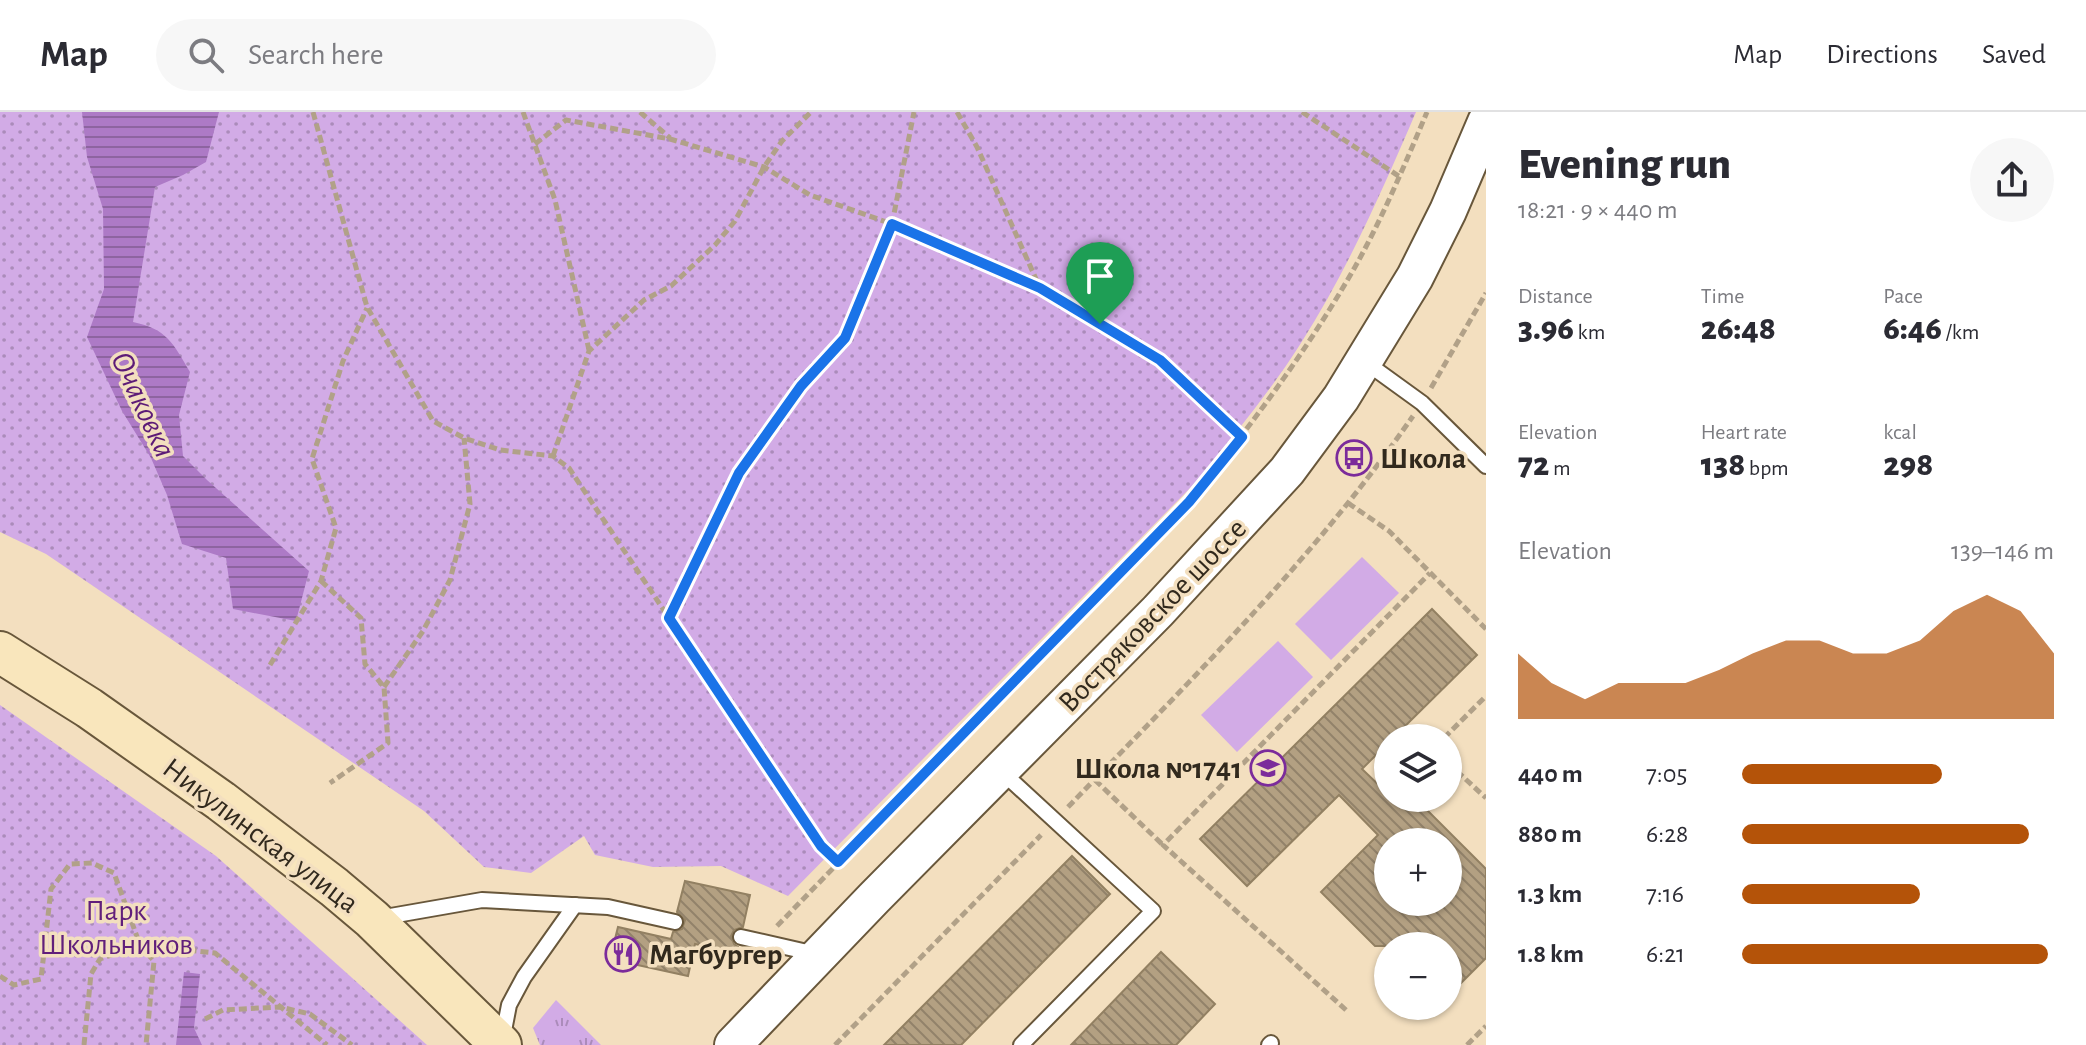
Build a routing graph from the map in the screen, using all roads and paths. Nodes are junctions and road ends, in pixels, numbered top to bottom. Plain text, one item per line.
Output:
1 (313, 112) edge
2 (523, 112) edge
3 (574, 112) edge
4 (640, 112) edge
5 (811, 112) edge
6 (914, 112) edge
7 (957, 112) edge
8 (1302, 112) edge
9 (1427, 112) edge
10 (566, 120) junction
11 (1486, 122) edge
12 (670, 139) junction
13 (535, 144) junction
14 (764, 167) junction
15 (1400, 177) junction
16 (892, 224) junction
17 (1040, 288) junction
18 (1486, 293) edge
19 (367, 307) junction
20 (589, 351) junction
21 (1364, 361) junction
22 (1422, 403) junction
23 (1242, 437) junction
24 (464, 438) junction
25 (553, 456) junction
26 (1486, 466) edge
27 (1348, 503) junction
28 (1430, 573) junction
29 (321, 581) junction
30 (669, 618) junction
31 (1486, 629) edge
32 (0, 652) edge
33 (270, 665) dead end
34 (384, 687) junction
35 (1486, 696) edge
36 (1458, 724) edge
37 (1001, 771) junction
38 (1462, 776) edge
39 (1095, 780) junction
40 (330, 783) dead end
41 (1486, 798) edge
42 (1056, 820) junction
43 (1163, 845) junction
44 (838, 862) junction
45 (575, 905) junction
46 (372, 919) junction
47 (675, 922) dead end
48 (741, 937) dead end
49 (762, 942) junction
50 (140, 945) junction
51 (820, 955) junction
52 (0, 976) edge
53 (280, 1007) junction
54 (1346, 1010) dead end
55 (205, 1019) dead end
56 (1486, 1026) edge
57 (84, 1045) edge
58 (146, 1045) edge
59 (327, 1045) edge
60 (352, 1045) edge
61 (501, 1045) edge
62 (733, 1045) edge
63 (835, 1045) edge
64 (1021, 1045) edge
65 (1467, 1045) edge

1 - 19 path
2 - 13 path
3 - 10 path
4 - 12 path
5 - 14 path
6 - 16 path
7 - 17 path
8 - 15 path
9 - 15 path
10 - 12 path
10 - 13 path
11 - 21 street, Востряковское шоссе
12 - 14 path
13 - 20 path
14 - 16 path
14 - 20 path
15 - 23 path
16 - 17 path
16 - 30 path
17 - 23 path
18 - 22 path
19 - 24 path
19 - 29 path
20 - 25 path
21 - 22 lane
21 - 37 street, Востряковское шоссе
22 - 26 lane
22 - 27 path
23 - 44 path
24 - 25 path
24 - 34 path
25 - 30 path
27 - 28 path
27 - 39 path
28 - 31 path
28 - 43 path
29 - 33 path
29 - 34 path
30 - 44 path
32 - 46 main road, Никулинская улица
34 - 40 path
35 - 36 path
37 - 42 lane
37 - 51 street, Востряковское шоссе
38 - 41 path
39 - 42 path
39 - 43 path
42 - 63 path
42 - 64 lane
43 - 54 path
44 - 49 path
45 - 46 lane
45 - 47 lane
45 - 61 lane
46 - 61 main road, Никулинская улица
48 - 49 lane
49 - 51 lane
50 - 52 path
50 - 53 path
50 - 57 path
50 - 58 path
51 - 62 street, Востряковское шоссе
53 - 55 path
53 - 59 path
53 - 60 path
56 - 65 path

